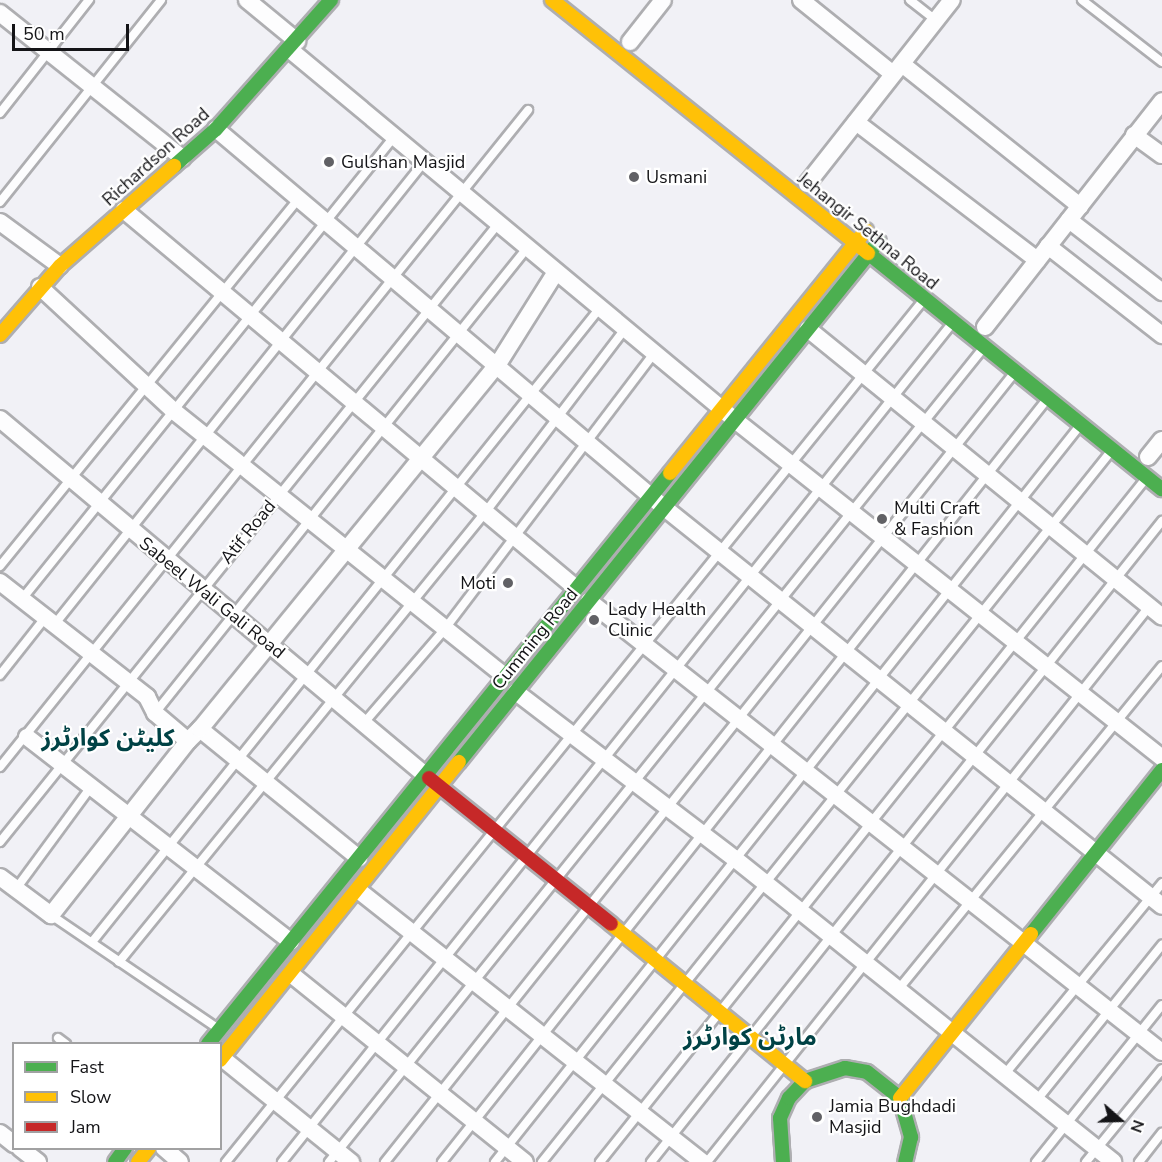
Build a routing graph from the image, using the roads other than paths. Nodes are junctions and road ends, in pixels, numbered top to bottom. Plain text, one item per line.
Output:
1 (89, 0) edge
2 (161, 0) edge
3 (247, 0) edge
4 (331, 0) edge
5 (552, 0) edge
6 (663, 0) edge
7 (801, 0) edge
8 (910, 0) edge
9 (952, 0) edge
10 (1082, 0) edge
11 (0, 13) edge
12 (936, 20) junction
13 (613, 28) dead end
14 (630, 42) junction
15 (293, 45) junction
16 (48, 52) junction
17 (1162, 62) edge
18 (897, 69) junction
19 (93, 87) junction
20 (1162, 101) edge
21 (528, 110) dead end
22 (0, 113) edge
23 (856, 122) junction
24 (216, 129) junction
25 (1134, 135) junction
26 (394, 137) junction
27 (1162, 155) edge
28 (182, 158) junction
29 (424, 162) junction
30 (807, 184) junction
31 (460, 192) junction
32 (299, 198) junction
33 (0, 202) edge
34 (1080, 206) junction
35 (124, 210) junction
36 (328, 220) junction
37 (1069, 220) junction
38 (0, 222) edge
39 (498, 224) junction
40 (866, 230) junction
41 (879, 241) junction
42 (855, 243) junction
43 (358, 246) junction
44 (1048, 246) junction
45 (527, 248) junction
46 (868, 254) junction
47 (1037, 260) junction
48 (60, 266) junction
49 (556, 272) junction
50 (397, 278) junction
51 (40, 287) junction
52 (222, 292) junction
53 (1162, 292) edge
54 (924, 300) junction
55 (600, 308) junction
56 (433, 310) junction
57 (251, 316) junction
58 (953, 322) junction
59 (985, 327) junction
60 (625, 329) junction
61 (808, 329) junction
62 (462, 334) junction
63 (0, 335) edge
64 (1162, 335) edge
65 (278, 342) junction
66 (984, 347) junction
67 (654, 353) junction
68 (498, 364) junction
69 (315, 371) junction
70 (1015, 372) junction
71 (864, 374) junction
72 (145, 386) junction
73 (534, 393) junction
74 (893, 398) junction
75 (1048, 398) junction
76 (356, 405) junction
77 (175, 412) junction
78 (729, 414) junction
79 (560, 415) junction
80 (0, 419) edge
81 (923, 422) junction
82 (1080, 425) junction
83 (383, 429) junction
84 (205, 436) junction
85 (589, 440) junction
86 (1162, 440) edge
87 (954, 448) junction
88 (1112, 450) junction
89 (1148, 457) junction
90 (419, 459) junction
91 (791, 464) junction
92 (242, 466) junction
93 (1162, 468) edge
94 (987, 474) junction
95 (1147, 477) junction
96 (69, 479) junction
97 (821, 488) junction
98 (1162, 489) edge
99 (456, 490) junction
100 (279, 494) junction
101 (651, 494) junction
102 (1020, 501) junction
103 (100, 504) junction
104 (666, 509) junction
105 (851, 512) junction
106 (484, 514) junction
107 (311, 520) junction
108 (1162, 521) edge
109 (1051, 526) junction
110 (130, 532) junction
111 (884, 536) junction
112 (513, 537) junction
113 (347, 548) junction
114 (720, 552) junction
115 (1085, 554) junction
116 (166, 559) junction
117 (917, 562) junction
118 (0, 566) edge
119 (750, 576) junction
120 (384, 578) junction
121 (1116, 579) junction
122 (0, 582) edge
123 (950, 587) junction
124 (576, 588) junction
125 (202, 589) junction
126 (22, 599) junction
127 (780, 600) junction
128 (589, 601) junction
129 (408, 602) junction
130 (983, 612) junction
131 (1156, 612) edge
132 (234, 616) junction
133 (50, 621) junction
134 (812, 626) junction
135 (444, 630) junction
136 (1017, 639) junction
137 (645, 645) junction
138 (269, 646) junction
139 (845, 653) junction
140 (92, 655) junction
141 (1048, 665) junction
142 (1162, 666) edge
143 (676, 669) junction
144 (307, 673) junction
145 (0, 675) edge
146 (503, 675) junction
147 (877, 678) junction
148 (127, 681) junction
149 (516, 692) junction
150 (1081, 692) junction
151 (706, 693) junction
152 (334, 694) junction
153 (909, 704) junction
154 (155, 713) junction
155 (738, 718) junction
156 (1116, 722) junction
157 (363, 724) junction
158 (944, 731) junction
159 (194, 735) junction
160 (572, 735) junction
161 (27, 737) junction
162 (772, 745) junction
163 (975, 756) junction
164 (1162, 758) edge
165 (236, 759) junction
166 (604, 759) junction
167 (61, 764) junction
168 (0, 767) edge
169 (804, 770) junction
170 (1162, 770) edge
171 (425, 775) junction
172 (634, 782) junction
173 (265, 783) junction
174 (1008, 783) junction
175 (91, 787) junction
176 (440, 788) junction
177 (836, 795) junction
178 (668, 807) junction
179 (1043, 811) junction
180 (129, 816) junction
181 (871, 822) junction
182 (494, 831) junction
183 (702, 833) junction
184 (0, 842) edge
185 (168, 846) junction
186 (902, 847) junction
187 (1096, 853) junction
188 (526, 857) junction
189 (359, 858) junction
190 (734, 858) junction
191 (196, 868) junction
192 (935, 874) junction
193 (0, 877) edge
194 (555, 881) junction
195 (1162, 883) edge
196 (764, 886) junction
197 (15, 889) junction
198 (358, 890) junction
199 (970, 901) junction
200 (1156, 902) edge
201 (588, 907) junction
202 (798, 913) junction
203 (51, 915) junction
204 (412, 932) junction
205 (621, 934) junction
206 (830, 937) junction
207 (92, 942) junction
208 (291, 942) junction
209 (1024, 943) junction
210 (1162, 945) edge
211 (445, 958) junction
212 (652, 959) junction
213 (119, 962) junction
214 (862, 965) junction
215 (291, 974) junction
216 (474, 981) junction
217 (685, 985) junction
218 (1078, 986) junction
219 (896, 992) junction
220 (1162, 1005) edge
221 (508, 1008) junction
222 (1111, 1012) junction
223 (719, 1013) junction
224 (343, 1018) junction
225 (219, 1029) junction
226 (1139, 1034) junction
227 (950, 1035) junction
228 (543, 1036) junction
229 (58, 1038) dead end
230 (750, 1038) junction
231 (63, 1042) edge
232 (209, 1042) edge
233 (375, 1046) junction
234 (1162, 1052) edge
235 (222, 1058) edge
236 (222, 1060) edge
237 (575, 1062) junction
238 (783, 1064) junction
239 (1162, 1069) edge
240 (403, 1070) junction
241 (1003, 1076) junction
242 (805, 1081) junction
243 (604, 1085) junction
244 (437, 1097) junction
245 (900, 1098) junction
246 (276, 1101) junction
247 (1035, 1102) junction
248 (640, 1113) junction
249 (474, 1124) junction
250 (1064, 1127) junction
251 (309, 1128) junction
252 (0, 1133) edge
253 (1162, 1133) edge
254 (671, 1137) junction
255 (12, 1142) edge
256 (506, 1148) junction
257 (21, 1150) edge
258 (124, 1150) edge
259 (148, 1150) edge
260 (165, 1150) edge
261 (1091, 1156) edge
262 (333, 1157) edge
263 (909, 1160) edge
264 (38, 1162) edge
265 (115, 1162) edge
266 (138, 1162) edge
267 (180, 1162) edge
268 (226, 1162) edge
269 (282, 1162) edge
270 (351, 1162) edge
271 (385, 1162) edge
272 (442, 1162) edge
273 (495, 1162) edge
274 (525, 1162) edge
275 (542, 1162) edge
276 (600, 1162) edge
277 (651, 1162) edge
278 (704, 1162) edge
279 (783, 1162) edge
280 (1036, 1162) edge
281 (1113, 1162) edge
282 (1139, 1162) edge

1 - 16 lane
2 - 19 lane
3 - 15 street
4 - 15 main road, Richardson Road
5 - 42 main road, Jehangir Sethna Road
6 - 14 street
7 - 18 street
8 - 12 lane
9 - 12 street
10 - 17 lane
11 - 16 street
12 - 18 street
13 - 14 main road, Jehangir Sethna Road
14 - 30 main road, Jehangir Sethna Road
15 - 24 main road, Richardson Road
15 - 26 street
16 - 19 street
16 - 22 lane
18 - 23 street
18 - 34 street
19 - 28 street
19 - 33 lane
20 - 25 street
21 - 31 lane
23 - 30 street
23 - 47 street
24 - 28 main road, Richardson Road
24 - 32 street
25 - 27 street
25 - 34 street
26 - 29 street
26 - 36 lane
28 - 35 main road, Richardson Road
29 - 31 street
29 - 43 lane
30 - 40 main road, Jehangir Sethna Road
31 - 39 street
31 - 50 lane
32 - 36 street
32 - 52 lane
34 - 37 street
35 - 48 main road, Richardson Road
35 - 52 street
36 - 43 street
36 - 57 lane
37 - 44 street
37 - 53 street
38 - 48 street
39 - 45 street
39 - 56 lane, Atif Road
40 - 41 main road, Jehangir Sethna Road
40 - 42 main road, Cumming Road
41 - 46 main road, Cumming Road
41 - 59 main road, Jehangir Sethna Road
42 - 46 main road, Jehangir Sethna Road
42 - 78 main road, Cumming Road
43 - 50 street
43 - 65 lane
44 - 47 street
44 - 64 street
45 - 49 street
45 - 62 lane
46 - 54 main road, Jehangir Sethna Road
46 - 61 main road, Cumming Road
47 - 59 street
48 - 51 main road, Richardson Road
49 - 55 street
49 - 68 street
50 - 56 street
50 - 69 lane
51 - 63 main road, Richardson Road
51 - 72 street
52 - 57 street
52 - 72 lane
54 - 58 main road, Jehangir Sethna Road
54 - 71 lane
55 - 60 street
55 - 73 lane
56 - 62 street
56 - 76 lane, Atif Road
57 - 65 street
57 - 77 lane
58 - 66 main road, Jehangir Sethna Road
58 - 74 lane
59 - 89 main road, Jehangir Sethna Road
60 - 67 street
60 - 79 lane
61 - 71 street
61 - 78 main road, Cumming Road
62 - 68 street
62 - 83 lane
65 - 69 street
65 - 84 lane
66 - 70 main road, Jehangir Sethna Road
66 - 81 lane
67 - 78 street
67 - 85 lane
68 - 73 street
68 - 90 street
69 - 76 street
69 - 92 lane
70 - 75 main road, Jehangir Sethna Road
70 - 87 lane
71 - 74 street
71 - 91 lane
72 - 77 street
72 - 96 lane
73 - 79 street
73 - 99 lane
74 - 81 street
74 - 97 lane
75 - 82 main road, Jehangir Sethna Road
75 - 94 lane
76 - 83 street
76 - 100 lane, Atif Road
77 - 84 street
77 - 103 lane
78 - 91 street
78 - 101 main road, Cumming Road
78 - 104 main road, Cumming Road
79 - 85 street
79 - 106 lane
80 - 96 street, Sabeel Wali Gali Road
81 - 87 street
81 - 105 lane
82 - 88 main road, Jehangir Sethna Road
82 - 102 lane
83 - 90 street
83 - 107 lane
84 - 92 street
84 - 110 lane
85 - 101 street
85 - 112 lane
86 - 89 street
87 - 94 street
87 - 111 lane
88 - 95 main road, Jehangir Sethna Road
88 - 109 lane
89 - 93 main road, Jehangir Sethna Road
90 - 99 street
90 - 113 street
91 - 97 street
91 - 114 lane
92 - 100 street
92 - 116 lane
94 - 102 street
94 - 117 lane
95 - 98 main road, Jehangir Sethna Road
95 - 115 lane
96 - 103 street, Sabeel Wali Gali Road
96 - 118 lane
97 - 105 street
97 - 119 lane
99 - 106 street
99 - 120 lane
100 - 107 street
100 - 125 lane, Atif Road
101 - 104 street
101 - 124 main road, Cumming Road
102 - 109 street
102 - 123 lane
103 - 110 street, Sabeel Wali Gali Road
103 - 126 lane
104 - 114 street
104 - 128 main road, Cumming Road
105 - 111 street
105 - 127 lane
106 - 112 street
106 - 129 lane
107 - 113 street
107 - 132 lane
108 - 121 lane
109 - 115 street
109 - 130 lane
110 - 116 street, Sabeel Wali Gali Road
110 - 133 lane
111 - 117 street
111 - 134 lane
112 - 124 street
112 - 135 lane
113 - 120 street
113 - 138 street
114 - 119 street
114 - 137 lane
115 - 121 street
115 - 136 lane
116 - 125 street, Sabeel Wali Gali Road
116 - 140 lane
117 - 123 street
117 - 139 lane
119 - 127 street
119 - 143 lane
120 - 129 street
120 - 144 lane
121 - 131 street
121 - 141 lane
122 - 126 street
123 - 130 street
123 - 147 lane
124 - 146 main road, Cumming Road
125 - 132 street, Sabeel Wali Gali Road
125 - 148 lane, Atif Road
126 - 133 street
127 - 134 street
127 - 151 lane
128 - 137 street
128 - 149 main road, Cumming Road
129 - 135 street
129 - 152 lane
130 - 136 street
130 - 153 lane
131 - 150 lane
132 - 138 street, Sabeel Wali Gali Road
132 - 154 lane
133 - 140 street
133 - 145 lane
134 - 139 street
134 - 155 lane
135 - 146 street
135 - 157 lane
136 - 141 street
136 - 158 lane
137 - 143 street
137 - 160 lane
138 - 144 street, Sabeel Wali Gali Road
138 - 159 street
139 - 147 street
139 - 162 lane
140 - 148 street
140 - 161 lane
141 - 150 street
141 - 163 lane
142 - 156 lane
143 - 151 street
143 - 166 lane
144 - 152 street, Sabeel Wali Gali Road
144 - 165 lane
146 - 171 main road, Cumming Road
147 - 153 street
147 - 169 lane
148 - 154 street
148 - 167 lane, Atif Road
149 - 160 street
149 - 176 main road, Cumming Road
150 - 156 street
150 - 174 lane
151 - 155 street
151 - 172 lane
152 - 157 street, Sabeel Wali Gali Road
152 - 173 lane
153 - 158 street
153 - 177 lane
154 - 159 street
155 - 162 street
155 - 178 lane
156 - 164 street
156 - 179 lane
157 - 171 street, Sabeel Wali Gali Road
158 - 163 street
158 - 181 lane
159 - 165 street
159 - 180 street
160 - 166 street
160 - 182 lane
161 - 167 street
161 - 168 lane
162 - 169 street
162 - 183 lane
163 - 174 street
163 - 186 lane
165 - 173 street
165 - 185 lane
166 - 172 street
166 - 188 lane
167 - 175 street
167 - 184 lane, Atif Road
169 - 177 street
169 - 190 lane
170 - 187 main road
171 - 176 main road
171 - 189 main road, Cumming Road
172 - 178 street
172 - 194 lane
173 - 189 street
173 - 191 lane
174 - 179 street
174 - 192 lane
175 - 180 street
175 - 197 lane
176 - 182 main road
176 - 198 main road, Cumming Road
177 - 181 street
177 - 196 lane
178 - 183 street
178 - 201 lane
179 - 187 street
179 - 199 lane
180 - 185 street
180 - 203 street
181 - 186 street
181 - 202 lane
182 - 188 main road
182 - 204 lane
183 - 190 street
183 - 205 lane
185 - 191 street
185 - 207 lane
186 - 192 street
186 - 206 lane
187 - 200 street
187 - 209 main road
188 - 194 main road
188 - 211 lane
189 - 208 main road, Cumming Road
190 - 196 street
190 - 212 lane
191 - 208 street
191 - 213 lane
192 - 199 street
192 - 214 lane
193 - 197 street
194 - 201 main road
194 - 216 lane
195 - 200 lane
196 - 202 street
196 - 217 lane
197 - 203 street
198 - 204 street
198 - 215 main road, Cumming Road
199 - 209 street
199 - 219 lane
200 - 218 lane
201 - 205 main road
201 - 221 lane
202 - 206 street
202 - 223 lane
203 - 207 lane
204 - 211 street
204 - 224 lane
205 - 212 main road
205 - 228 lane
206 - 214 street
206 - 230 lane
207 - 213 lane
208 - 225 main road, Cumming Road
209 - 218 street
209 - 227 main road
210 - 222 lane
211 - 216 street
211 - 233 lane
212 - 217 main road
212 - 237 lane
213 - 225 lane
214 - 219 street
214 - 238 lane
215 - 224 street
215 - 235 main road, Cumming Road
216 - 221 street
216 - 240 lane
217 - 223 main road
217 - 243 lane
218 - 222 street
218 - 241 lane
219 - 227 street
220 - 226 lane
221 - 228 street
221 - 244 lane
222 - 226 street
222 - 247 lane
223 - 230 main road
223 - 248 lane
224 - 233 street
224 - 246 lane
225 - 232 main road, Cumming Road
226 - 234 street
226 - 250 lane
227 - 241 street
227 - 245 main road
228 - 237 street
228 - 249 lane
229 - 231 lane
230 - 238 main road
230 - 254 lane
233 - 240 street
233 - 251 lane
236 - 246 street
237 - 243 street
237 - 256 lane
238 - 242 main road
238 - 278 lane
239 - 261 lane
240 - 244 street
240 - 262 lane
241 - 247 street
242 - 245 main road
242 - 279 main road
243 - 248 street
243 - 275 lane
244 - 249 street
244 - 271 lane
245 - 263 main road
246 - 251 street
246 - 268 lane
247 - 250 street
248 - 254 street
248 - 276 lane
249 - 256 street
249 - 272 lane
250 - 261 street
250 - 280 lane
251 - 262 street
251 - 269 lane
252 - 255 street
253 - 282 lane
254 - 277 lane
254 - 278 street
256 - 273 lane
256 - 274 street
257 - 264 street
258 - 265 main road
259 - 266 main road
260 - 267 street
261 - 281 street
262 - 270 street

